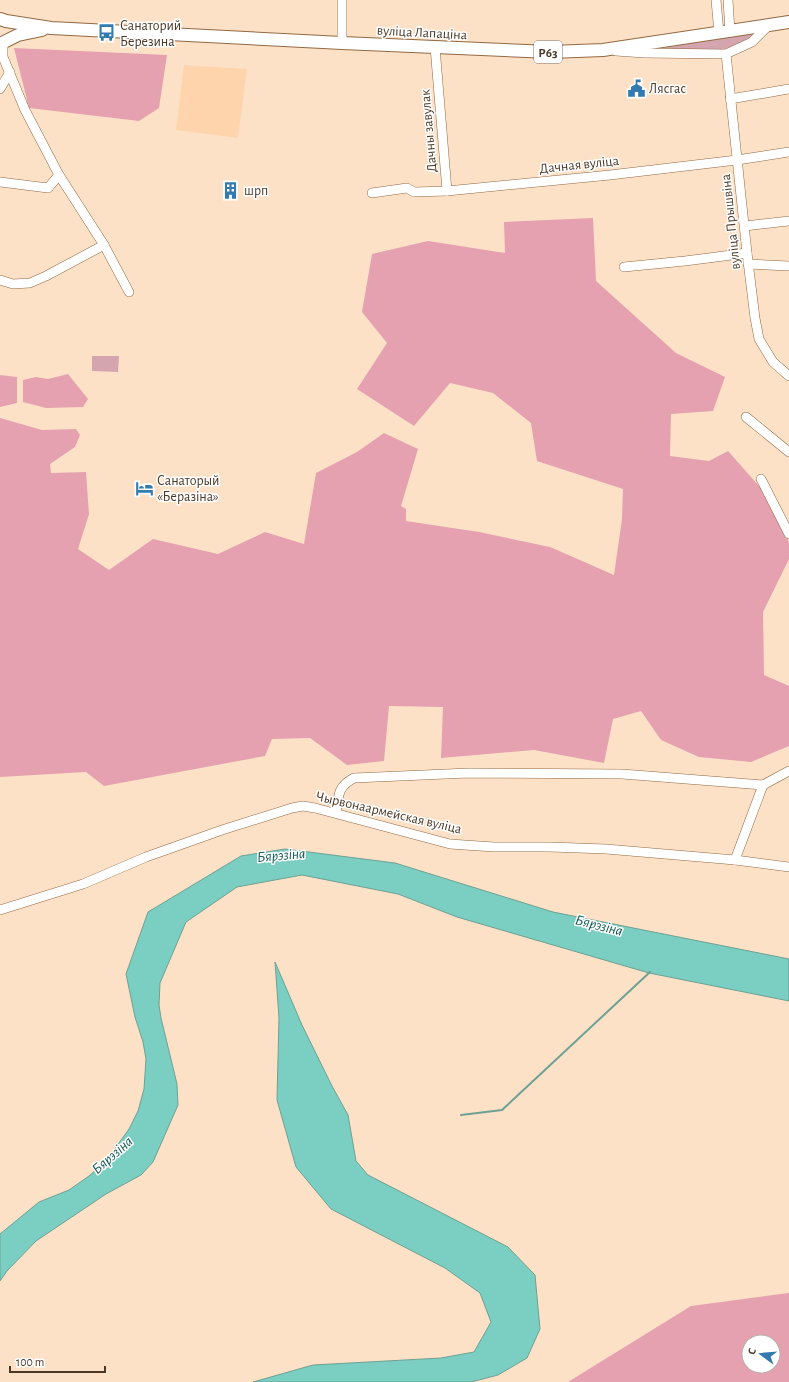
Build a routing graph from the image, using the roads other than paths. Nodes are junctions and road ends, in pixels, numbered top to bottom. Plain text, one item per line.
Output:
1 (342, 0) edge
2 (716, 0) edge
3 (728, 0) edge
4 (3, 20) edge
5 (789, 22) edge
6 (769, 25) junction
7 (51, 28) junction
8 (724, 32) junction
9 (342, 43) junction
10 (1, 44) edge
11 (435, 47) junction
12 (603, 50) junction
13 (726, 54) junction
14 (10, 72) junction
15 (0, 89) edge
16 (789, 89) edge
17 (730, 99) junction
18 (789, 152) edge
19 (737, 160) junction
20 (59, 175) junction
21 (0, 182) edge
22 (447, 191) junction
23 (372, 193) dead end
24 (789, 221) edge
25 (745, 226) junction
26 (104, 245) junction
27 (747, 253) junction
28 (748, 264) junction
29 (789, 266) edge
30 (624, 267) dead end
31 (0, 280) edge
32 (129, 292) dead end
33 (789, 376) edge
34 (746, 417) dead end
35 (789, 452) edge
36 (761, 479) dead end
37 (789, 534) edge
38 (789, 770) edge
39 (764, 785) junction
40 (336, 813) junction
41 (735, 860) junction
42 (789, 867) edge
43 (0, 910) edge

1 - 9 street
2 - 8 street
3 - 8 street
4 - 7 main road, вуліца Лапаціна / Р63
4 - 10 main road, вуліца Лапаціна / Р63
5 - 6 main road, вуліца Лапаціна / Р63
6 - 8 main road, вуліца Лапаціна / Р63
6 - 13 street
7 - 9 main road, вуліца Лапаціна / Р63
7 - 10 main road, вуліца Лапаціна / Р63
8 - 12 main road, вуліца Лапаціна / Р63
9 - 11 main road, вуліца Лапаціна / Р63
10 - 14 street
11 - 12 main road, вуліца Лапаціна / Р63
11 - 22 street, Дачны завулак
12 - 13 street
13 - 17 street, вуліца Прышвіна
14 - 15 street
14 - 20 street
16 - 17 street
17 - 19 street, вуліца Прышвіна
18 - 19 street, Дачная вуліца
19 - 22 street, Дачная вуліца
19 - 25 street, вуліца Прышвіна
20 - 21 street
20 - 26 street
22 - 23 street, Дачная вуліца
24 - 25 street
25 - 27 street, вуліца Прышвіна
26 - 31 street
26 - 32 street
27 - 28 street, вуліца Прышвіна
27 - 30 street
28 - 29 street
28 - 33 street, вуліца Прышвіна
34 - 35 street
36 - 37 street
38 - 39 street
39 - 40 street
39 - 41 street
40 - 41 street, Чырвонаармейская вуліца
40 - 43 street, Чырвонаармейская вуліца
41 - 42 street, Чырвонаармейская вуліца

